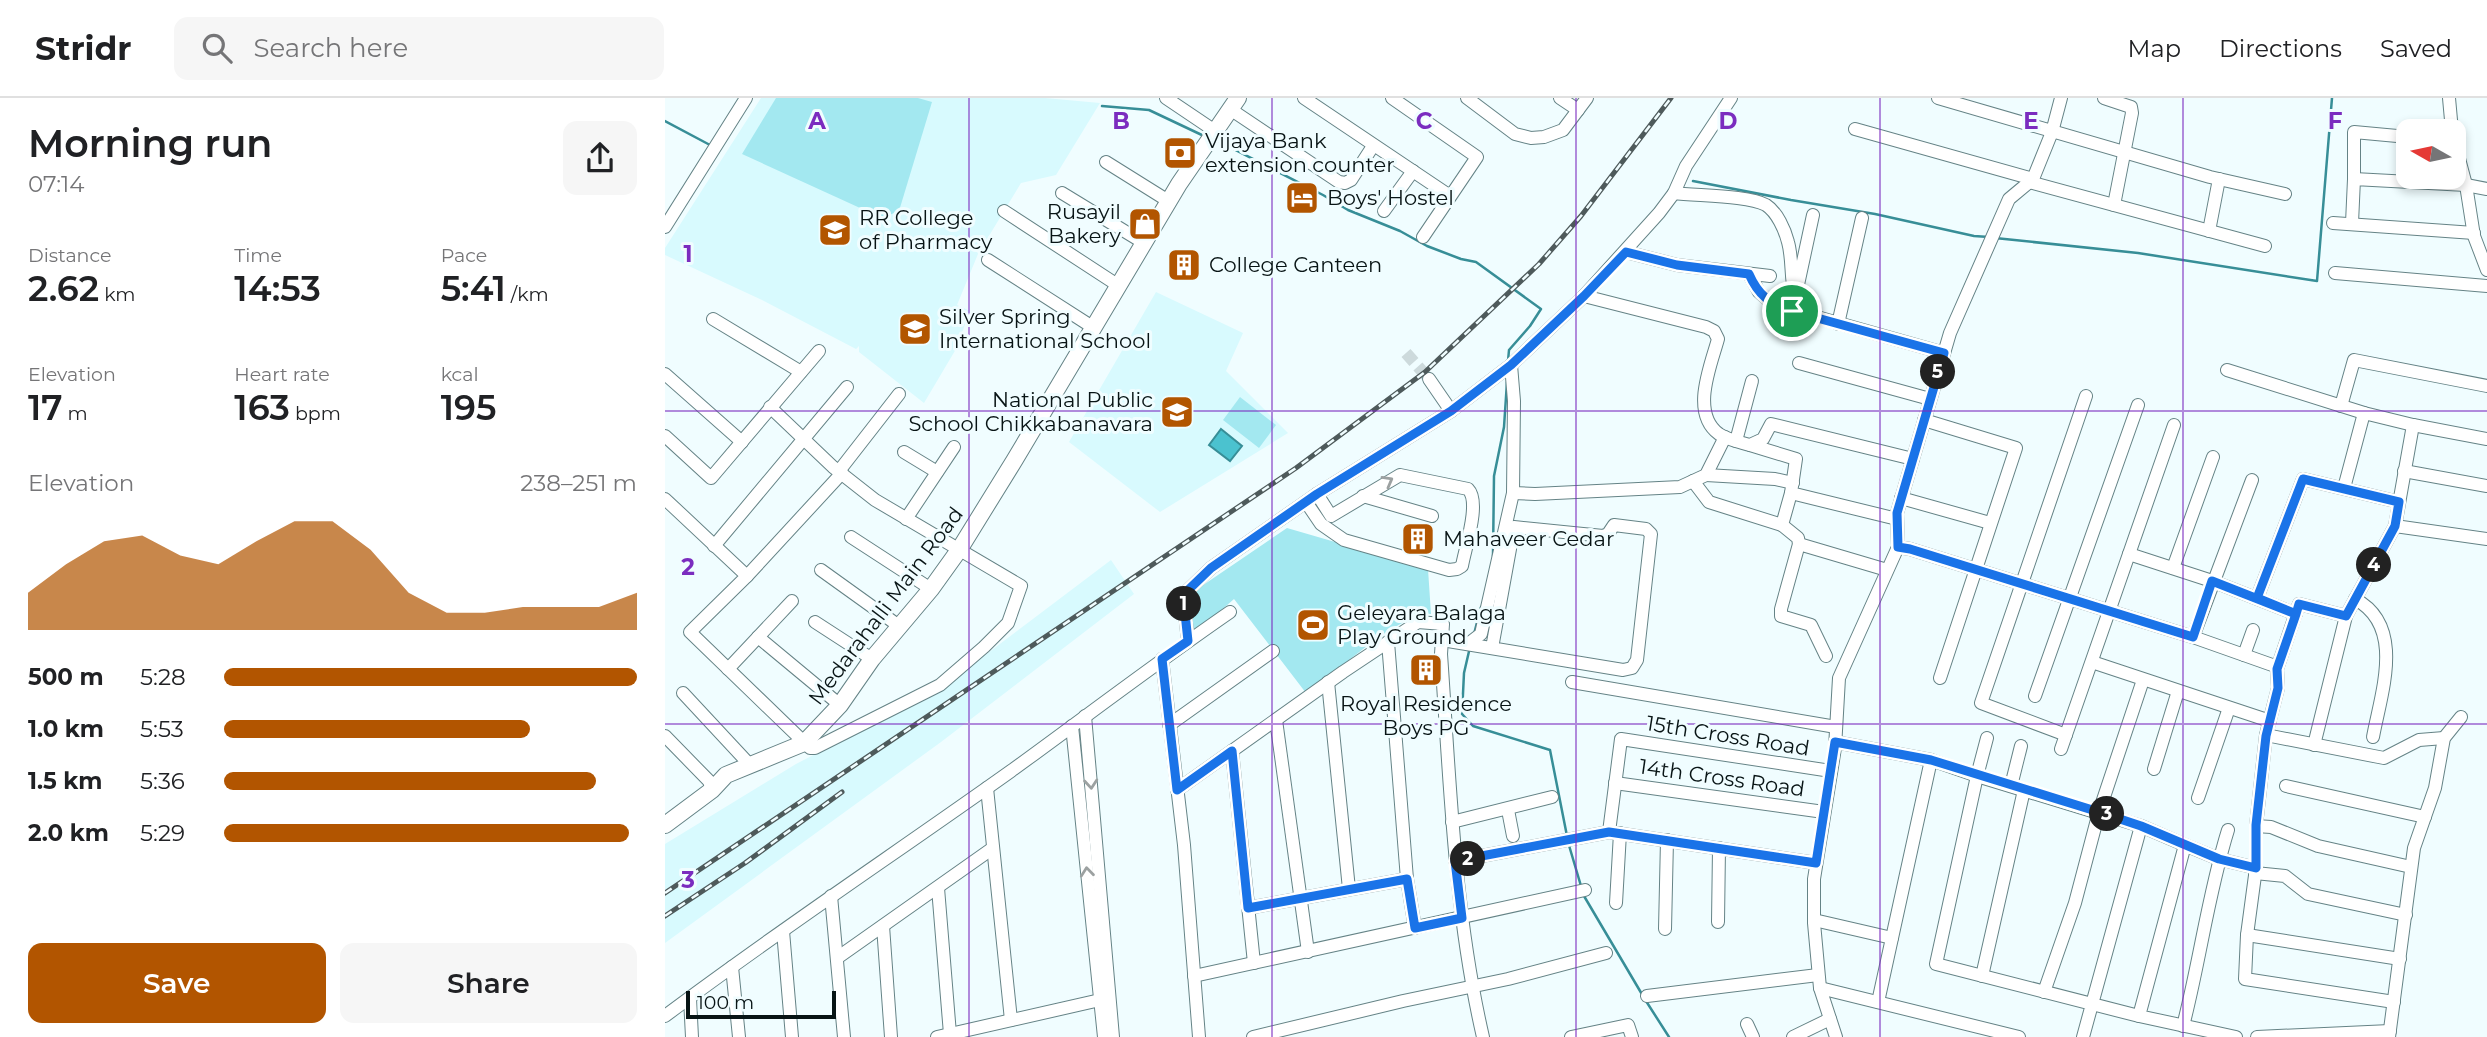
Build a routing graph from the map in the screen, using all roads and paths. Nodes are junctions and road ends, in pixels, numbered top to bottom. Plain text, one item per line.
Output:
1 (746, 98) edge
2 (1166, 98) edge
3 (1304, 98) edge
4 (1392, 98) edge
5 (1467, 98) edge
6 (1560, 98) edge
7 (1587, 98) edge
8 (1731, 98) edge
9 (1938, 98) edge
10 (2061, 98) edge
11 (2104, 98) edge
12 (2449, 98) edge
13 (1234, 104) edge
14 (1578, 110) junction
15 (2451, 119) edge
16 (1855, 129) dead end
17 (1215, 131) junction
18 (2052, 132) junction
19 (2396, 136) edge
20 (1373, 146) junction
21 (2123, 152) junction
22 (1106, 162) dead end
23 (1413, 171) junction
24 (2219, 179) junction
25 (2354, 179) junction
26 (2031, 180) junction
27 (2396, 181) edge
28 (2466, 185) joint
29 (2487, 190) edge
30 (1062, 193) dead end
31 (1674, 193) junction
32 (2285, 194) dead end
33 (1450, 195) junction
34 (1170, 202) junction
35 (2114, 205) junction
36 (1004, 211) dead end
37 (1384, 211) dead end
38 (1813, 215) dead end
39 (1862, 218) dead end
40 (2333, 223) dead end
41 (2352, 223) junction
42 (665, 227) edge
43 (2209, 231) junction
44 (2474, 233) junction
45 (1423, 237) dead end
46 (1144, 243) junction
47 (2265, 246) dead end
48 (1626, 252) junction
49 (988, 260) dead end
50 (2487, 270) edge
51 (2335, 273) dead end
52 (1749, 274) junction
53 (1770, 276) dead end
54 (1119, 285) junction
55 (2487, 286) edge
56 (1584, 296) junction
57 (1795, 296) junction
58 (1792, 311) junction
59 (713, 318) dead end
60 (1838, 324) junction
61 (1094, 328) junction
62 (819, 351) dead end
63 (1944, 353) junction
64 (1799, 363) dead end
65 (1511, 365) junction
66 (2227, 370) dead end
67 (801, 372) junction
68 (665, 374) edge
69 (1429, 379) tunnel mouth
70 (1752, 381) dead end
71 (2487, 386) edge
72 (847, 387) dead end
73 (899, 394) dead end
74 (2086, 396) dead end
75 (1930, 398) junction
76 (2138, 405) dead end
77 (2341, 406) junction
78 (771, 407) junction
79 (1451, 411) junction
80 (2364, 413) junction
81 (1924, 420) junction
82 (2174, 425) dead end
83 (2413, 425) junction
84 (665, 436) edge
85 (803, 439) junction
86 (1731, 439) junction
87 (2487, 439) edge
88 (742, 442) junction
89 (1750, 445) junction
90 (954, 447) dead end
91 (904, 452) dead end
92 (2213, 457) dead end
93 (1913, 459) junction
94 (2405, 471) junction
95 (840, 472) junction
96 (937, 472) junction
97 (1706, 475) junction
98 (2252, 480) dead end
99 (1693, 481) junction
100 (2487, 486) edge
101 (1792, 488) junction
102 (2344, 488) junction
103 (1513, 493) junction
104 (1317, 494) junction
105 (1363, 496) junction
106 (1901, 498) junction
107 (665, 499) edge
108 (1306, 502) junction
109 (2399, 502) junction
110 (1432, 516) dead end
111 (906, 519) junction
112 (1897, 519) junction
113 (1326, 520) junction
114 (1990, 523) junction
115 (1782, 525) junction
116 (2395, 526) junction
117 (851, 537) dead end
118 (2487, 539) edge
119 (1799, 544) junction
120 (714, 546) junction
121 (1898, 547) junction
122 (959, 550) junction
123 (2129, 554) junction
124 (2172, 568) junction
125 (1974, 569) junction
126 (821, 570) dead end
127 (1887, 570) junction
128 (747, 576) junction
129 (2212, 581) junction
130 (2021, 584) junction
131 (931, 589) junction
132 (2257, 598) junction
133 (2355, 599) junction
134 (2069, 600) junction
135 (792, 601) dead end
136 (1230, 612) dead end
137 (2109, 612) junction
138 (2296, 614) junction
139 (2346, 616) junction
140 (815, 622) dead end
141 (899, 626) junction
142 (2253, 630) dead end
143 (758, 636) junction
144 (2193, 637) junction
145 (1442, 640) junction
146 (1188, 641) junction
147 (1388, 642) junction
148 (1468, 644) junction
149 (1492, 648) junction
150 (1273, 651) dead end
151 (2244, 655) junction
152 (1826, 656) dead end
153 (872, 659) junction
154 (1162, 659) junction
155 (2092, 662) junction
156 (728, 669) junction
157 (2277, 669) junction
158 (1940, 678) dead end
159 (2143, 680) junction
160 (1328, 682) junction
161 (1572, 682) dead end
162 (2178, 691) junction
163 (684, 693) dead end
164 (2035, 696) dead end
165 (840, 705) junction
166 (2229, 708) junction
167 (1085, 716) junction
168 (2461, 717) dead end
169 (1276, 720) junction
170 (2270, 721) junction
171 (1169, 725) junction
172 (1072, 726) junction
173 (1836, 727) junction
174 (2066, 735) junction
175 (665, 736) edge
176 (2266, 736) junction
177 (2373, 737) dead end
178 (1987, 738) dead end
179 (2444, 738) junction
180 (1835, 742) junction
181 (804, 743) junction
182 (2314, 745) junction
183 (2021, 746) dead end
184 (2061, 749) dead end
185 (1232, 751) junction
186 (1931, 760) junction
187 (750, 765) junction
188 (2154, 769) dead end
189 (1831, 771) junction
190 (1977, 776) junction
191 (1615, 783) junction
192 (2011, 786) junction
193 (2286, 786) dead end
194 (987, 788) junction
195 (712, 790) junction
196 (1177, 790) junction
197 (2024, 790) junction
198 (1552, 797) dead end
199 (2198, 798) dead end
200 (1508, 810) junction
201 (1824, 812) junction
202 (2099, 812) junction
203 (2425, 817) junction
204 (668, 818) edge
205 (1452, 822) junction
206 (2256, 825) junction
207 (2141, 826) junction
208 (2228, 830) dead end
209 (1615, 833) junction
210 (1513, 836) dead end
211 (1667, 841) junction
212 (2185, 845) junction
213 (993, 848) junction
214 (1719, 848) junction
215 (2219, 859) junction
216 (1455, 861) junction
217 (1816, 863) junction
218 (2411, 867) junction
219 (2255, 871) junction
220 (1407, 879) junction
221 (938, 888) junction
222 (1349, 889) junction
223 (1585, 890) dead end
224 (831, 896) junction
225 (1301, 898) junction
226 (1616, 903) dead end
227 (1248, 908) junction
228 (2406, 915) junction
229 (1462, 918) junction
230 (1814, 920) junction
231 (1718, 922) dead end
232 (883, 926) junction
233 (1415, 928) junction
234 (1665, 929) dead end
235 (783, 931) junction
236 (2247, 935) junction
237 (1892, 938) junction
238 (1308, 951) junction
239 (1606, 953) dead end
240 (837, 958) junction
241 (2400, 959) junction
242 (1254, 963) junction
243 (732, 967) junction
244 (1194, 976) junction
245 (1982, 976) junction
246 (1819, 982) junction
247 (1471, 986) junction
248 (2044, 992) junction
249 (1647, 996) dead end
250 (690, 998) junction
251 (1100, 1000) junction
252 (1878, 1002) junction
253 (2394, 1002) junction
254 (2092, 1004) junction
255 (665, 1016) edge
256 (2139, 1016) junction
257 (1830, 1019) junction
258 (1011, 1020) junction
259 (1747, 1024) dead end
260 (2183, 1026) junction
261 (2390, 1034) edge
262 (943, 1035) edge
263 (1588, 1035) edge
264 (692, 1037) edge
265 (739, 1037) edge
266 (792, 1037) edge
267 (844, 1037) edge
268 (891, 1037) edge
269 (1104, 1037) edge
270 (1112, 1037) edge
271 (1199, 1037) edge
272 (1253, 1037) edge
273 (1483, 1037) edge
274 (1571, 1037) edge
275 (1632, 1037) edge
276 (1753, 1037) edge
277 (1793, 1037) edge
278 (1836, 1037) edge
279 (2019, 1037) edge
280 (2083, 1037) edge
281 (2236, 1037) edge
282 (2257, 1037) edge

1 - 42 street
2 - 17 street
3 - 20 street
4 - 33 street
5 - 14 street
6 - 14 street
7 - 14 street
8 - 31 street
9 - 18 street
10 - 18 street
11 - 21 street
12 - 15 street
13 - 17 street, Medarahalli Main Road
13 - 20 street
16 - 26 street
17 - 34 street, Medarahalli Main Road
18 - 21 street
18 - 26 street
19 - 25 street
20 - 23 street
21 - 24 street
21 - 35 street
22 - 34 street
23 - 33 street
23 - 37 street
24 - 32 street
24 - 43 street
25 - 27 street
25 - 41 street
26 - 35 street
26 - 63 street
28 - 29 street
28 - 44 street
30 - 46 street
31 - 48 street
31 - 57 street
33 - 45 street
34 - 46 street, Medarahalli Main Road
35 - 43 street
36 - 54 street
38 - 57 street
39 - 60 street
40 - 41 street
41 - 44 street
43 - 47 street
44 - 50 street
46 - 54 street, Medarahalli Main Road
48 - 52 street
48 - 56 street
49 - 61 street
51 - 55 street
52 - 53 street
52 - 58 street
54 - 61 street, Medarahalli Main Road
56 - 65 street
56 - 86 street
57 - 58 street
58 - 60 street
59 - 67 street
60 - 63 street
61 - 122 street, Medarahalli Main Road
62 - 67 street
63 - 75 street
64 - 75 street
65 - 79 street
65 - 103 street
66 - 77 street
67 - 78 street
68 - 88 street
69 - 79 street
70 - 86 street
71 - 77 street
72 - 85 street
73 - 95 street
74 - 130 street
75 - 81 street
76 - 134 street
77 - 80 street
78 - 85 street
78 - 88 street
79 - 104 street
80 - 83 street
80 - 102 street
81 - 93 street
81 - 114 street
82 - 123 street
83 - 87 street
83 - 94 street
84 - 88 street
85 - 95 street
85 - 120 street
86 - 89 street
86 - 97 street
89 - 93 street
89 - 101 street
90 - 96 street
91 - 96 street
92 - 124 street
93 - 106 street
94 - 100 street
94 - 109 street
95 - 111 street
95 - 128 street
96 - 111 street
97 - 99 street
97 - 101 street
98 - 129 street
99 - 103 street
99 - 115 street
101 - 112 street
101 - 115 street
102 - 109 street
102 - 132 street
103 - 148 street
104 - 108 street
104 - 113 street
105 - 110 street
105 - 113 street
105 -> 113 street
106 - 112 street
106 - 114 street
107 - 120 street
108 - 113 street
108 - 146 street
109 - 116 street
111 - 122 street
112 - 121 street
114 - 125 street
115 - 119 street
116 - 118 street
116 - 133 street
117 - 131 street
119 - 127 street
119 - 152 street
120 - 128 street
121 - 125 street
121 - 127 street
122 - 131 street, Medarahalli Main Road
122 - 181 street
123 - 124 street
123 - 137 street
124 - 129 street
125 - 130 street
125 - 158 street
126 - 141 street
127 - 173 street
128 - 156 street
129 - 132 street
129 - 144 street
130 - 134 street
130 - 174 street
131 - 141 street, Medarahalli Main Road
132 - 138 street
133 - 139 street
133 - 177 street
134 - 137 street
134 - 164 street
135 - 143 street
136 - 146 street
137 - 144 street
137 - 155 street
138 - 139 street
138 - 157 street
139 - 182 street
140 - 153 street
141 - 153 street, Medarahalli Main Road
142 - 151 street
143 - 156 street
143 - 165 street
144 - 151 street
145 - 147 street
145 - 148 street
145 - 205 street
146 - 154 street
147 - 160 street
147 - 220 street
148 - 149 street
149 - 149 street
150 - 171 street
151 - 157 street
153 - 165 street, Medarahalli Main Road
154 - 167 street
154 - 171 street
155 - 159 street
155 - 174 street
156 - 181 street
157 - 170 street
159 - 162 street
159 - 202 street
160 - 169 street
160 - 222 street
161 - 173 street
162 - 166 street
162 - 188 street
163 - 187 street
165 - 181 street, Medarahalli Main Road
166 - 170 street
166 - 199 street
167 - 172 street
167 -> 270 street
168 - 179 street
169 - 185 street
169 - 225 street
170 - 176 street
171 - 196 street
172 - 194 street
251 -> 172 street
173 - 180 street
174 - 184 street
175 - 195 street
176 - 182 street
176 - 206 street
178 - 190 street
179 - 182 street
179 - 203 street
180 - 186 street
180 - 189 street
181 - 187 street
183 - 192 street
185 - 196 street
185 - 227 street
186 - 190 street
186 - 237 street
187 - 195 street
189 - 191 street, 15th Cross Road
189 - 201 street
190 - 192 street
190 - 245 street
191 - 201 street, 14th Cross Road
191 - 209 street
192 - 197 street
193 - 203 street
194 - 213 street
194 - 224 street
195 - 204 street
196 - 244 street
197 - 202 street
197 - 245 street
198 - 200 street
200 - 205 street
200 - 210 street
201 - 217 street
202 - 207 street
202 - 248 street
203 - 218 street
205 - 216 street
206 - 218 street
206 - 219 street
207 - 212 street
207 - 254 street
208 - 215 street
209 - 211 street
209 - 216 street
209 - 226 street
211 - 214 street
211 - 234 street
212 - 215 street
212 - 256 street
213 - 221 street
213 - 258 street
214 - 217 street
214 - 231 street
215 - 219 street
215 - 260 street
216 - 229 street
217 - 230 street
218 - 228 street
219 - 228 street
219 - 236 street
220 - 222 street
220 - 233 street
221 - 232 street
221 - 262 street
222 - 225 street
223 - 229 street
224 - 235 street
224 - 240 street
225 - 227 street
225 - 238 street
227 - 242 street
228 - 241 street
229 - 233 street
229 - 247 street
230 - 237 street
230 - 246 street
232 - 240 street
232 - 268 street
233 - 238 street
235 - 243 street
235 - 266 street
236 - 241 street
236 - 253 street
237 - 252 street
238 - 242 street
239 - 247 street
240 - 267 street
241 - 253 street
242 - 244 street
243 - 250 street
243 - 265 street
244 - 271 street
245 - 248 street
246 - 249 street
246 - 252 street
246 - 257 street
247 - 272 street
247 - 273 street
248 - 254 street
250 - 255 street
250 - 264 street
251 - 258 street
251 - 269 street
252 - 279 street
253 - 261 street
254 - 256 street
254 - 280 street
256 - 260 street
257 - 277 street
257 - 278 street
258 - 262 street
259 - 276 street
260 - 281 street
261 - 282 street
263 - 274 street
263 - 275 street

